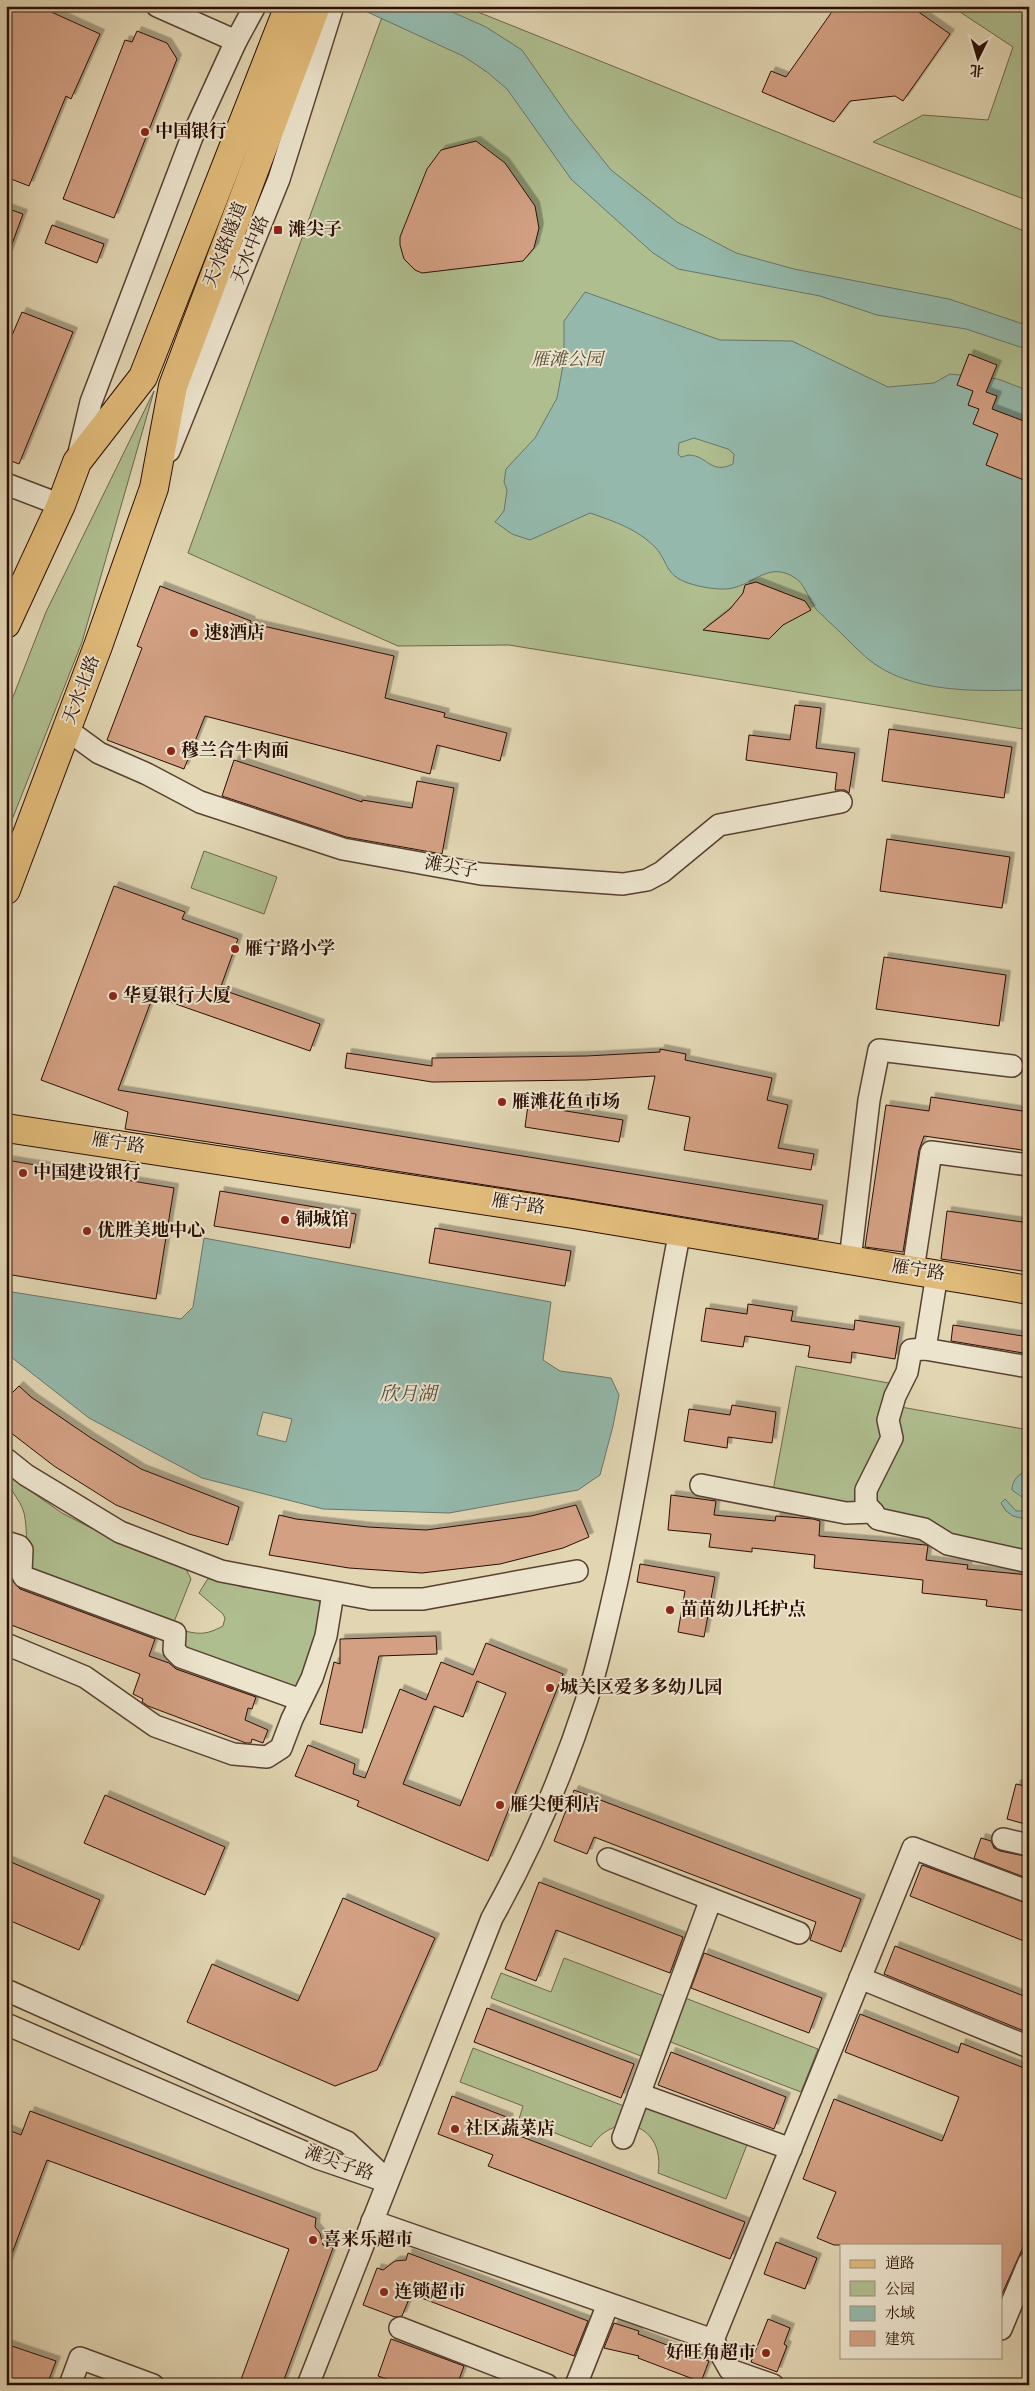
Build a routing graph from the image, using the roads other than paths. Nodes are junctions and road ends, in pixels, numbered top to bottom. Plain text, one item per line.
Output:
1 (157, 6) edge
2 (255, 6) edge
3 (289, 6) edge
4 (316, 6) edge
5 (332, 6) edge
6 (236, 40) junction
7 (77, 462) junction
8 (6, 484) edge
9 (154, 488) junction
10 (61, 505) junction
11 (6, 624) edge
12 (66, 729) junction
13 (842, 802) dead end
14 (6, 890) edge
15 (1012, 1066) dead end
16 (6, 1128) edge
17 (1029, 1166) edge
18 (680, 1231) junction
19 (850, 1260) junction
20 (925, 1272) junction
21 (1029, 1290) edge
22 (925, 1350) junction
23 (1029, 1367) edge
24 (6, 1459) edge
25 (701, 1485) dead end
26 (873, 1512) junction
27 (6, 1542) edge
28 (1029, 1562) edge
29 (577, 1570) dead end
30 (333, 1593) junction
31 (6, 1644) edge
32 (301, 1700) junction
33 (1003, 1839) dead end
34 (1029, 1845) edge
35 (608, 1860) dead end
36 (1029, 1892) edge
37 (711, 1899) junction
38 (799, 1933) dead end
39 (860, 1978) junction
40 (6, 1990) edge
41 (6, 2024) edge
42 (1029, 2047) edge
43 (639, 2094) junction
44 (623, 2138) dead end
45 (791, 2149) junction
46 (388, 2181) junction
47 (372, 2221) junction
48 (1029, 2262) edge
49 (608, 2304) junction
50 (1002, 2327) edge
51 (400, 2328) dead end
52 (713, 2340) junction
53 (70, 2385) edge
54 (153, 2385) edge
55 (308, 2385) edge
56 (547, 2385) edge
57 (576, 2385) edge
58 (773, 2385) edge

1 - 6 street
2 - 6 street
3 - 7 main road, 天水路隧道
4 - 9 main road, 天水路隧道
5 - 9 street, 天水中路
6 - 7 street
7 - 10 main road
8 - 10 street
9 - 12 main road, 天水北路
10 - 11 main road
12 - 13 street, 滩尖子
12 - 14 main road, 天水北路
15 - 19 street
16 - 18 main road, 雁宁路
17 - 20 street
18 - 19 main road, 雁宁路
18 - 46 street
19 - 20 main road, 雁宁路
20 - 21 main road, 雁宁路
20 - 22 street
22 - 23 street
22 - 26 street
24 - 30 street
25 - 26 street
26 - 28 street
27 - 32 street
29 - 30 street
30 - 32 street
31 - 32 street
33 - 34 street
35 - 37 street
36 - 39 street
37 - 38 street
37 - 43 street
39 - 42 street
39 - 45 street
40 - 46 street, 滩尖子路
41 - 46 street, 滩尖子路
43 - 44 street
43 - 45 street
45 - 52 street
46 - 47 street
47 - 49 street
47 - 55 street
48 - 50 street
49 - 52 street
49 - 57 street
51 - 56 street
52 - 58 street
53 - 54 street

